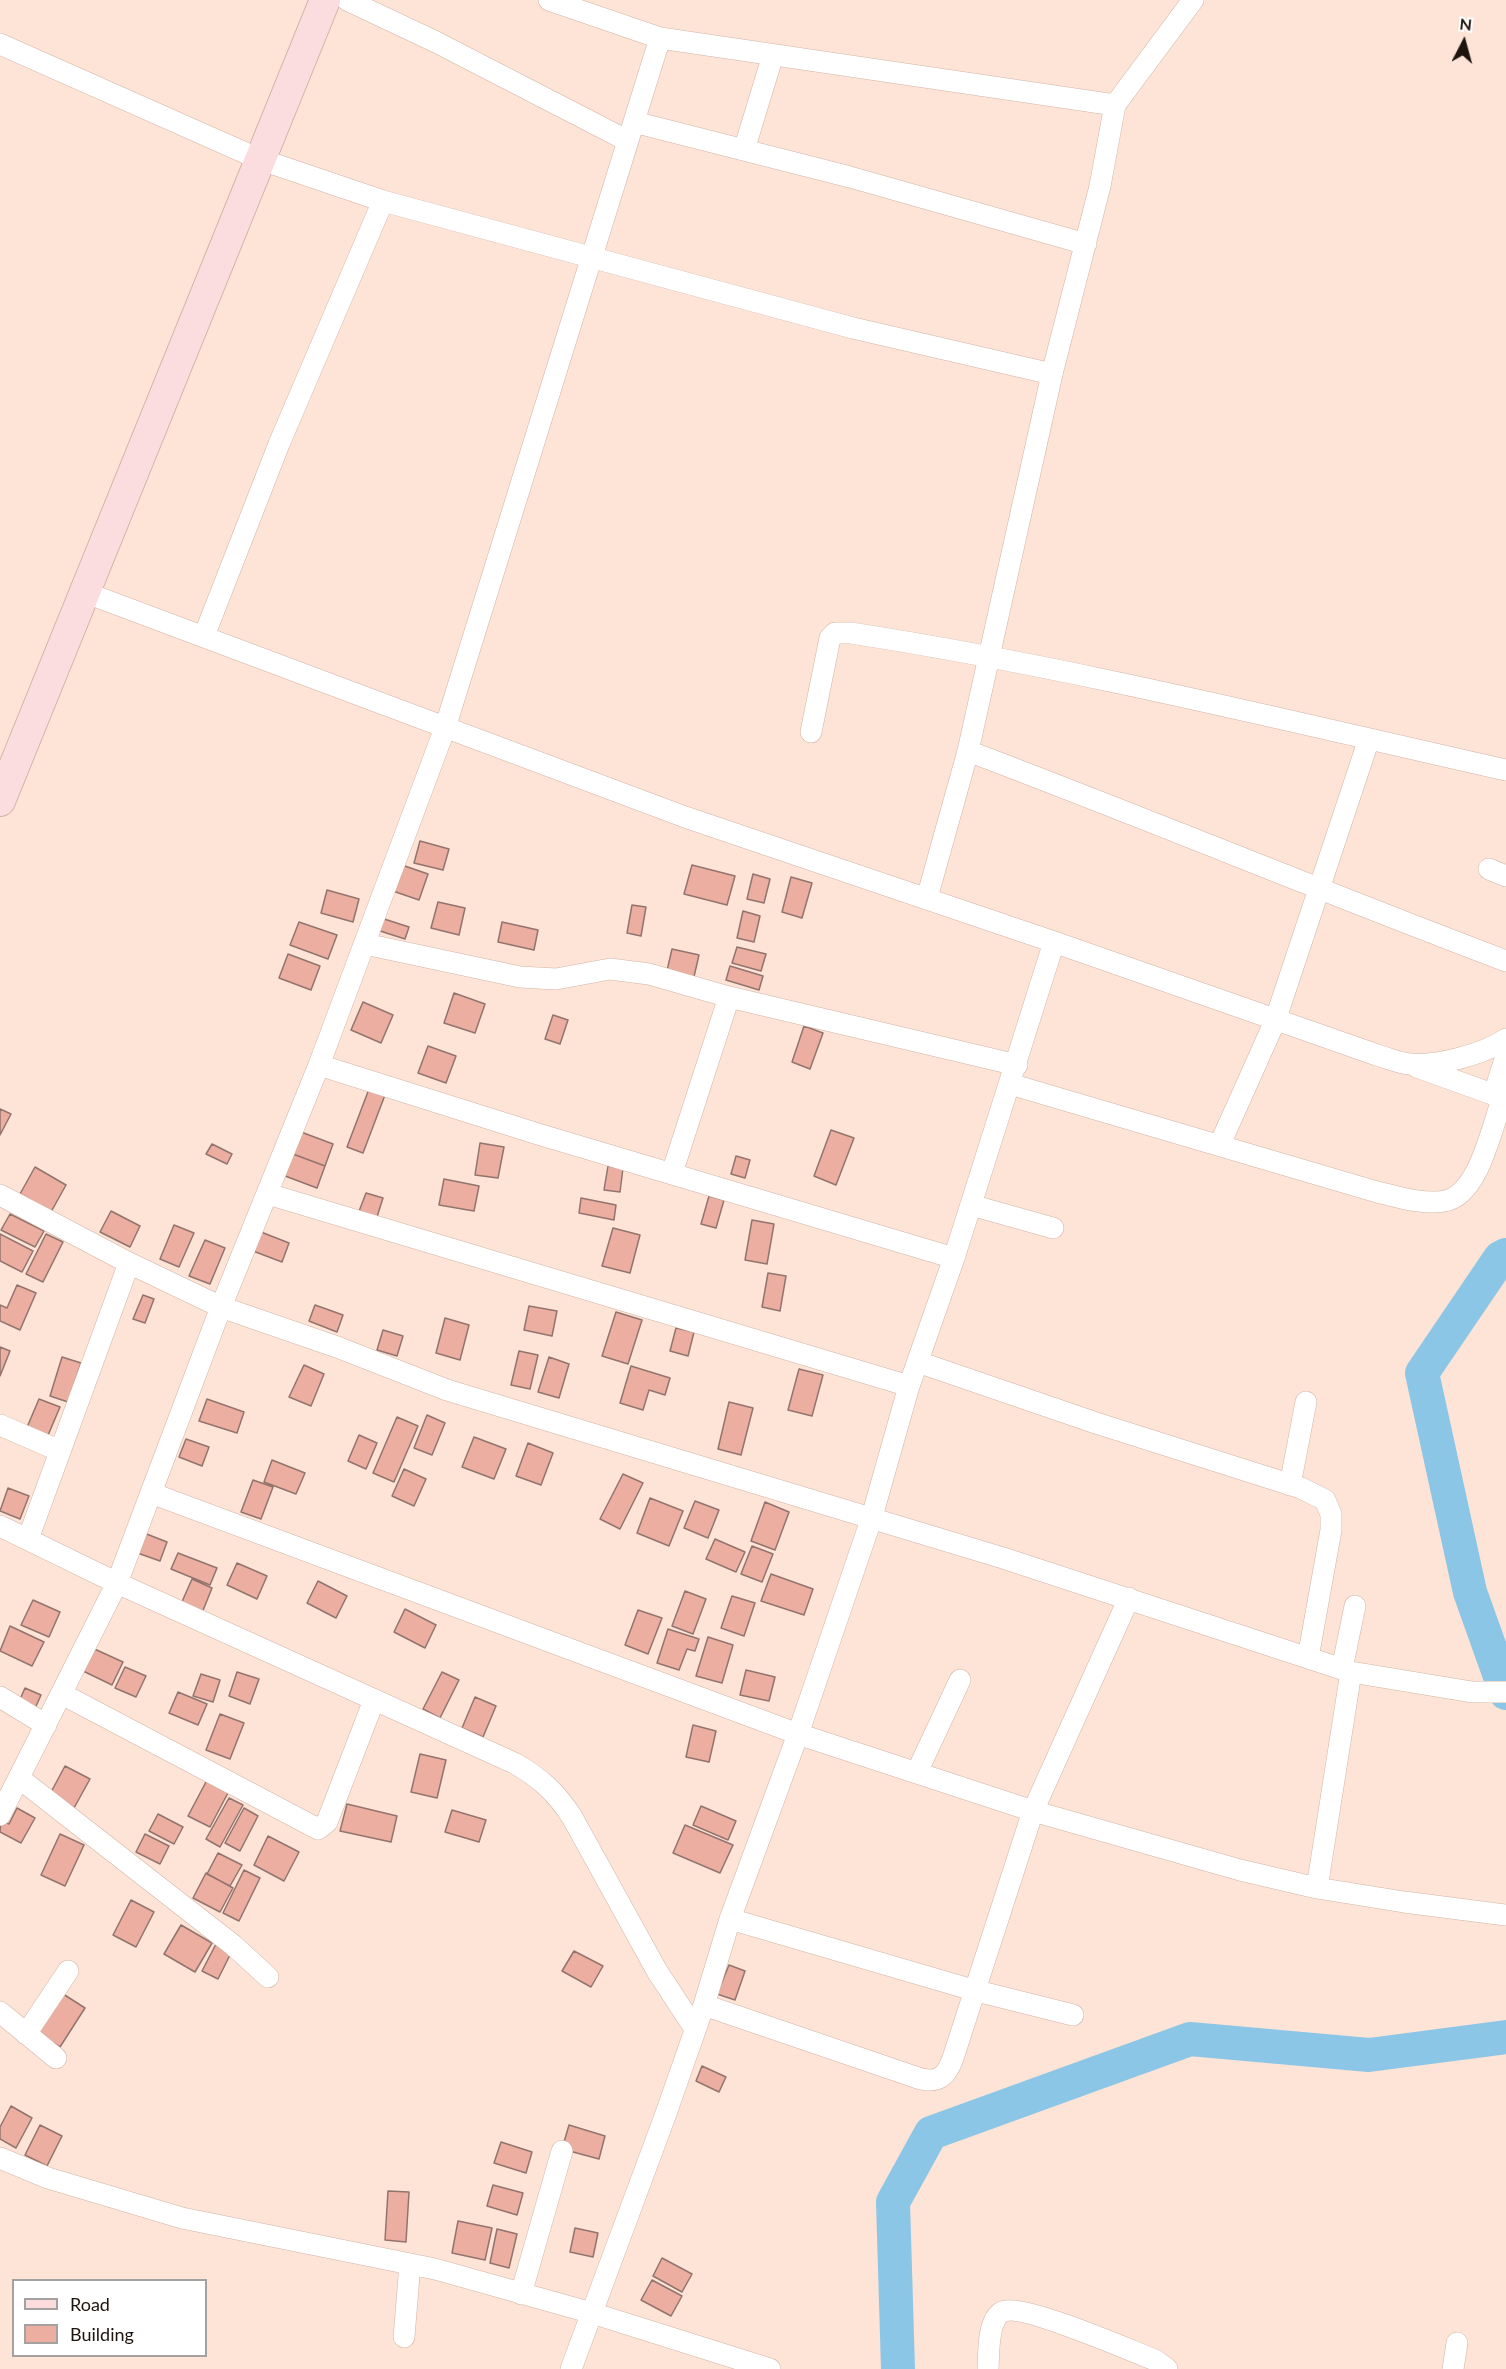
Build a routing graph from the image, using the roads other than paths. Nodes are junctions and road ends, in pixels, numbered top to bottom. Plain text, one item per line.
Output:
1 (326, 0) edge
2 (347, 0) edge
3 (549, 0) edge
4 (1193, 0) edge
5 (660, 38) junction
6 (0, 44) edge
7 (773, 55) junction
8 (1115, 105) junction
9 (631, 131) junction
10 (744, 150) junction
11 (259, 159) junction
12 (383, 201) junction
13 (1086, 244) junction
14 (592, 257) junction
15 (1052, 374) junction
16 (84, 592) junction
17 (204, 636) junction
18 (989, 657) junction
19 (445, 728) junction
20 (811, 732) dead end
21 (1369, 739) junction
22 (968, 750) junction
23 (1506, 770) edge
24 (0, 801) edge
25 (1320, 891) junction
26 (927, 898) junction
27 (1054, 942) junction
28 (365, 944) junction
29 (1506, 961) edge
30 (729, 997) junction
31 (1275, 1021) junction
32 (1506, 1039) edge
33 (1506, 1056) edge
34 (318, 1065) junction
35 (1410, 1065) junction
36 (1014, 1074) junction
37 (1501, 1097) edge
38 (1220, 1144) junction
39 (672, 1173) junction
40 (268, 1194) junction
41 (0, 1195) edge
42 (971, 1205) junction
43 (1053, 1227) dead end
44 (954, 1258) junction
45 (129, 1263) junction
46 (221, 1307) junction
47 (918, 1362) junction
48 (909, 1386) junction
49 (1306, 1402) dead end
50 (0, 1425) edge
51 (60, 1451) junction
52 (1290, 1485) junction
53 (151, 1493) junction
54 (871, 1520) junction
55 (0, 1526) edge
56 (28, 1539) junction
57 (117, 1582) junction
58 (1129, 1598) junction
59 (1355, 1606) dead end
60 (1308, 1658) junction
61 (1347, 1670) junction
62 (960, 1680) dead end
63 (1506, 1692) edge
64 (62, 1694) junction
65 (0, 1696) edge
66 (374, 1700) junction
67 (46, 1725) junction
68 (798, 1734) junction
69 (917, 1772) junction
70 (19, 1778) junction
71 (1033, 1811) junction
72 (0, 1815) edge
73 (1317, 1888) junction
74 (1506, 1915) edge
75 (730, 1919) junction
76 (68, 1971) dead end
77 (268, 1977) dead end
78 (973, 1990) junction
79 (704, 2005) junction
80 (0, 2012) edge
81 (1074, 2015) dead end
82 (695, 2029) junction
83 (26, 2034) junction
84 (56, 2058) dead end
85 (562, 2151) dead end
86 (0, 2158) edge
87 (410, 2264) junction
88 (521, 2294) junction
89 (592, 2313) junction
90 (404, 2337) dead end
91 (1457, 2343) dead end
92 (571, 2369) edge
93 (770, 2369) edge
94 (988, 2369) edge
95 (1167, 2369) edge
96 (1453, 2369) edge

1 - 11 main road
2 - 9 street
3 - 5 street
4 - 8 street
5 - 7 street
5 - 9 street
6 - 11 street
7 - 8 street
7 - 10 street
8 - 13 street
9 - 10 street
9 - 14 street
10 - 13 street
11 - 12 street
11 - 16 main road
12 - 14 street
12 - 17 street
13 - 15 street
14 - 15 street
14 - 19 street
15 - 18 street
16 - 17 street
16 - 24 main road
17 - 19 street
18 - 20 street
18 - 21 street
18 - 22 street
19 - 26 street
19 - 28 street
21 - 23 street
21 - 25 street
22 - 25 street
22 - 26 street
25 - 29 street
25 - 31 street
26 - 27 street
27 - 31 street
27 - 36 street
28 - 30 street
28 - 34 street
30 - 36 street
30 - 39 street
31 - 35 street
31 - 38 street
32 - 35 street
33 - 37 street
34 - 39 street
34 - 40 street
35 - 37 street
36 - 38 street
36 - 42 street
37 - 38 street
39 - 44 street
40 - 46 street
40 - 48 street
41 - 45 street
42 - 43 street
42 - 44 street
44 - 47 street
45 - 46 street
45 - 51 street
46 - 53 street
46 - 54 street
47 - 48 street
47 - 52 street
48 - 54 street
49 - 52 street
50 - 51 street
51 - 56 street
52 - 60 street
53 - 57 street
53 - 68 street
54 - 58 street
54 - 68 street
55 - 56 street
56 - 57 street
57 - 64 street
57 - 66 street
58 - 60 street
58 - 71 street
59 - 61 street
60 - 61 street
61 - 63 street
61 - 73 street
62 - 69 street
64 - 66 street
64 - 67 street
65 - 67 street
66 - 82 street
67 - 70 street
68 - 69 street
68 - 75 street
69 - 71 street
70 - 72 street
70 - 77 street
71 - 73 street
71 - 78 street
73 - 74 street
75 - 78 street
75 - 79 street
76 - 83 street
78 - 79 street
78 - 81 street
79 - 82 street
80 - 83 street
82 - 89 street
83 - 84 street
85 - 88 street
86 - 87 street
87 - 88 street
87 - 90 street
88 - 89 street
89 - 92 street
89 - 93 street
91 - 96 street
94 - 95 street

